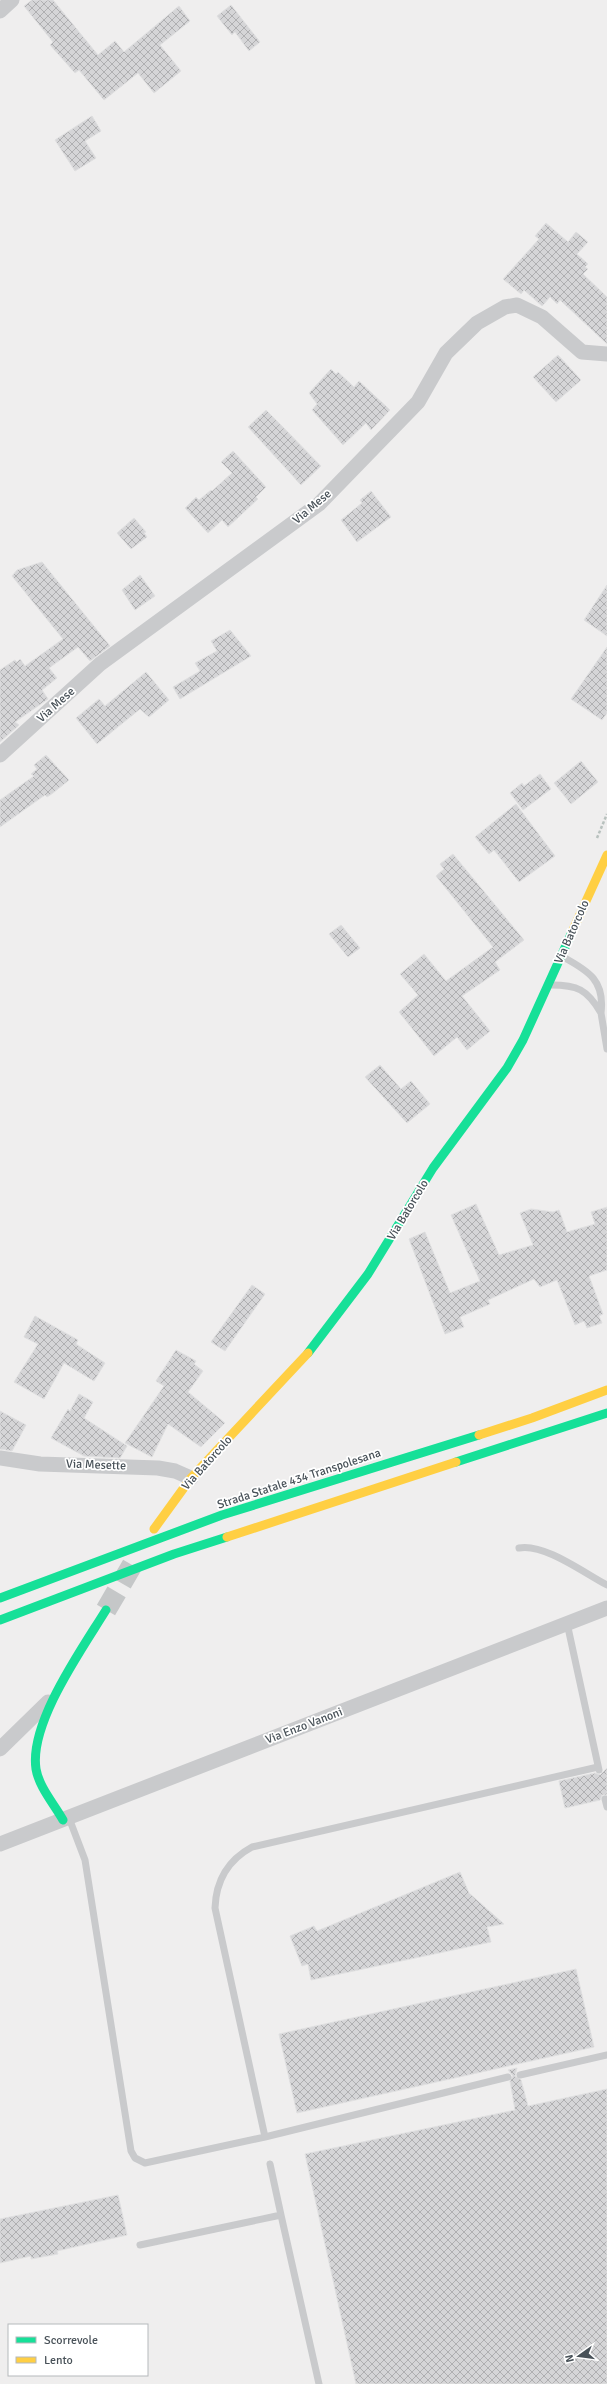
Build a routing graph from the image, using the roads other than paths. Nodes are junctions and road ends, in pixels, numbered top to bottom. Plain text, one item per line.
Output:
1 (12, 0) edge
2 (0, 11) edge
3 (607, 354) edge
4 (0, 755) edge
5 (607, 855) edge
6 (562, 956) junction
7 (549, 986) junction
8 (601, 1013) junction
9 (607, 1049) edge
10 (607, 1380) edge
11 (607, 1390) edge
12 (607, 1413) edge
13 (532, 1418) junction
14 (0, 1458) edge
15 (191, 1478) junction
16 (154, 1528) dead end
17 (519, 1548) dead end
18 (607, 1585) edge
19 (0, 1598) edge
20 (607, 1608) edge
21 (106, 1610) tunnel mouth
22 (0, 1620) edge
23 (567, 1623) junction
24 (67, 1677) junction
25 (0, 1749) edge
26 (66, 1819) junction
27 (0, 1844) edge
28 (607, 2056) edge
29 (520, 2075) dead end
30 (508, 2077) dead end
31 (265, 2138) junction
32 (270, 2164) dead end
33 (281, 2215) junction
34 (140, 2245) dead end
35 (319, 2384) edge

1 - 2 street
3 - 4 street, Via Mese
5 - 6 main road, Via Batorcolo
6 - 7 main road, Via Batorcolo
6 - 8 lane
7 - 8 lane
7 - 15 main road, Via Batorcolo
8 - 9 lane
10 - 13 main road
11 - 13 main road, Strada Statale 434 Transpolesana
12 - 22 main road
13 - 19 main road, Strada Statale 434 Transpolesana
14 - 15 street, Via Mesette
15 - 16 main road, Via Batorcolo
17 - 18 lane
20 - 23 street, Via Enzo Vanoni
21 - 24 main road
23 - 26 street, Via Enzo Vanoni
23 - 31 lane
24 - 25 street
24 - 26 main road
26 - 27 street, Via Enzo Vanoni
26 - 31 lane
28 - 29 lane
30 - 31 lane
32 - 33 lane
33 - 34 lane
33 - 35 lane

